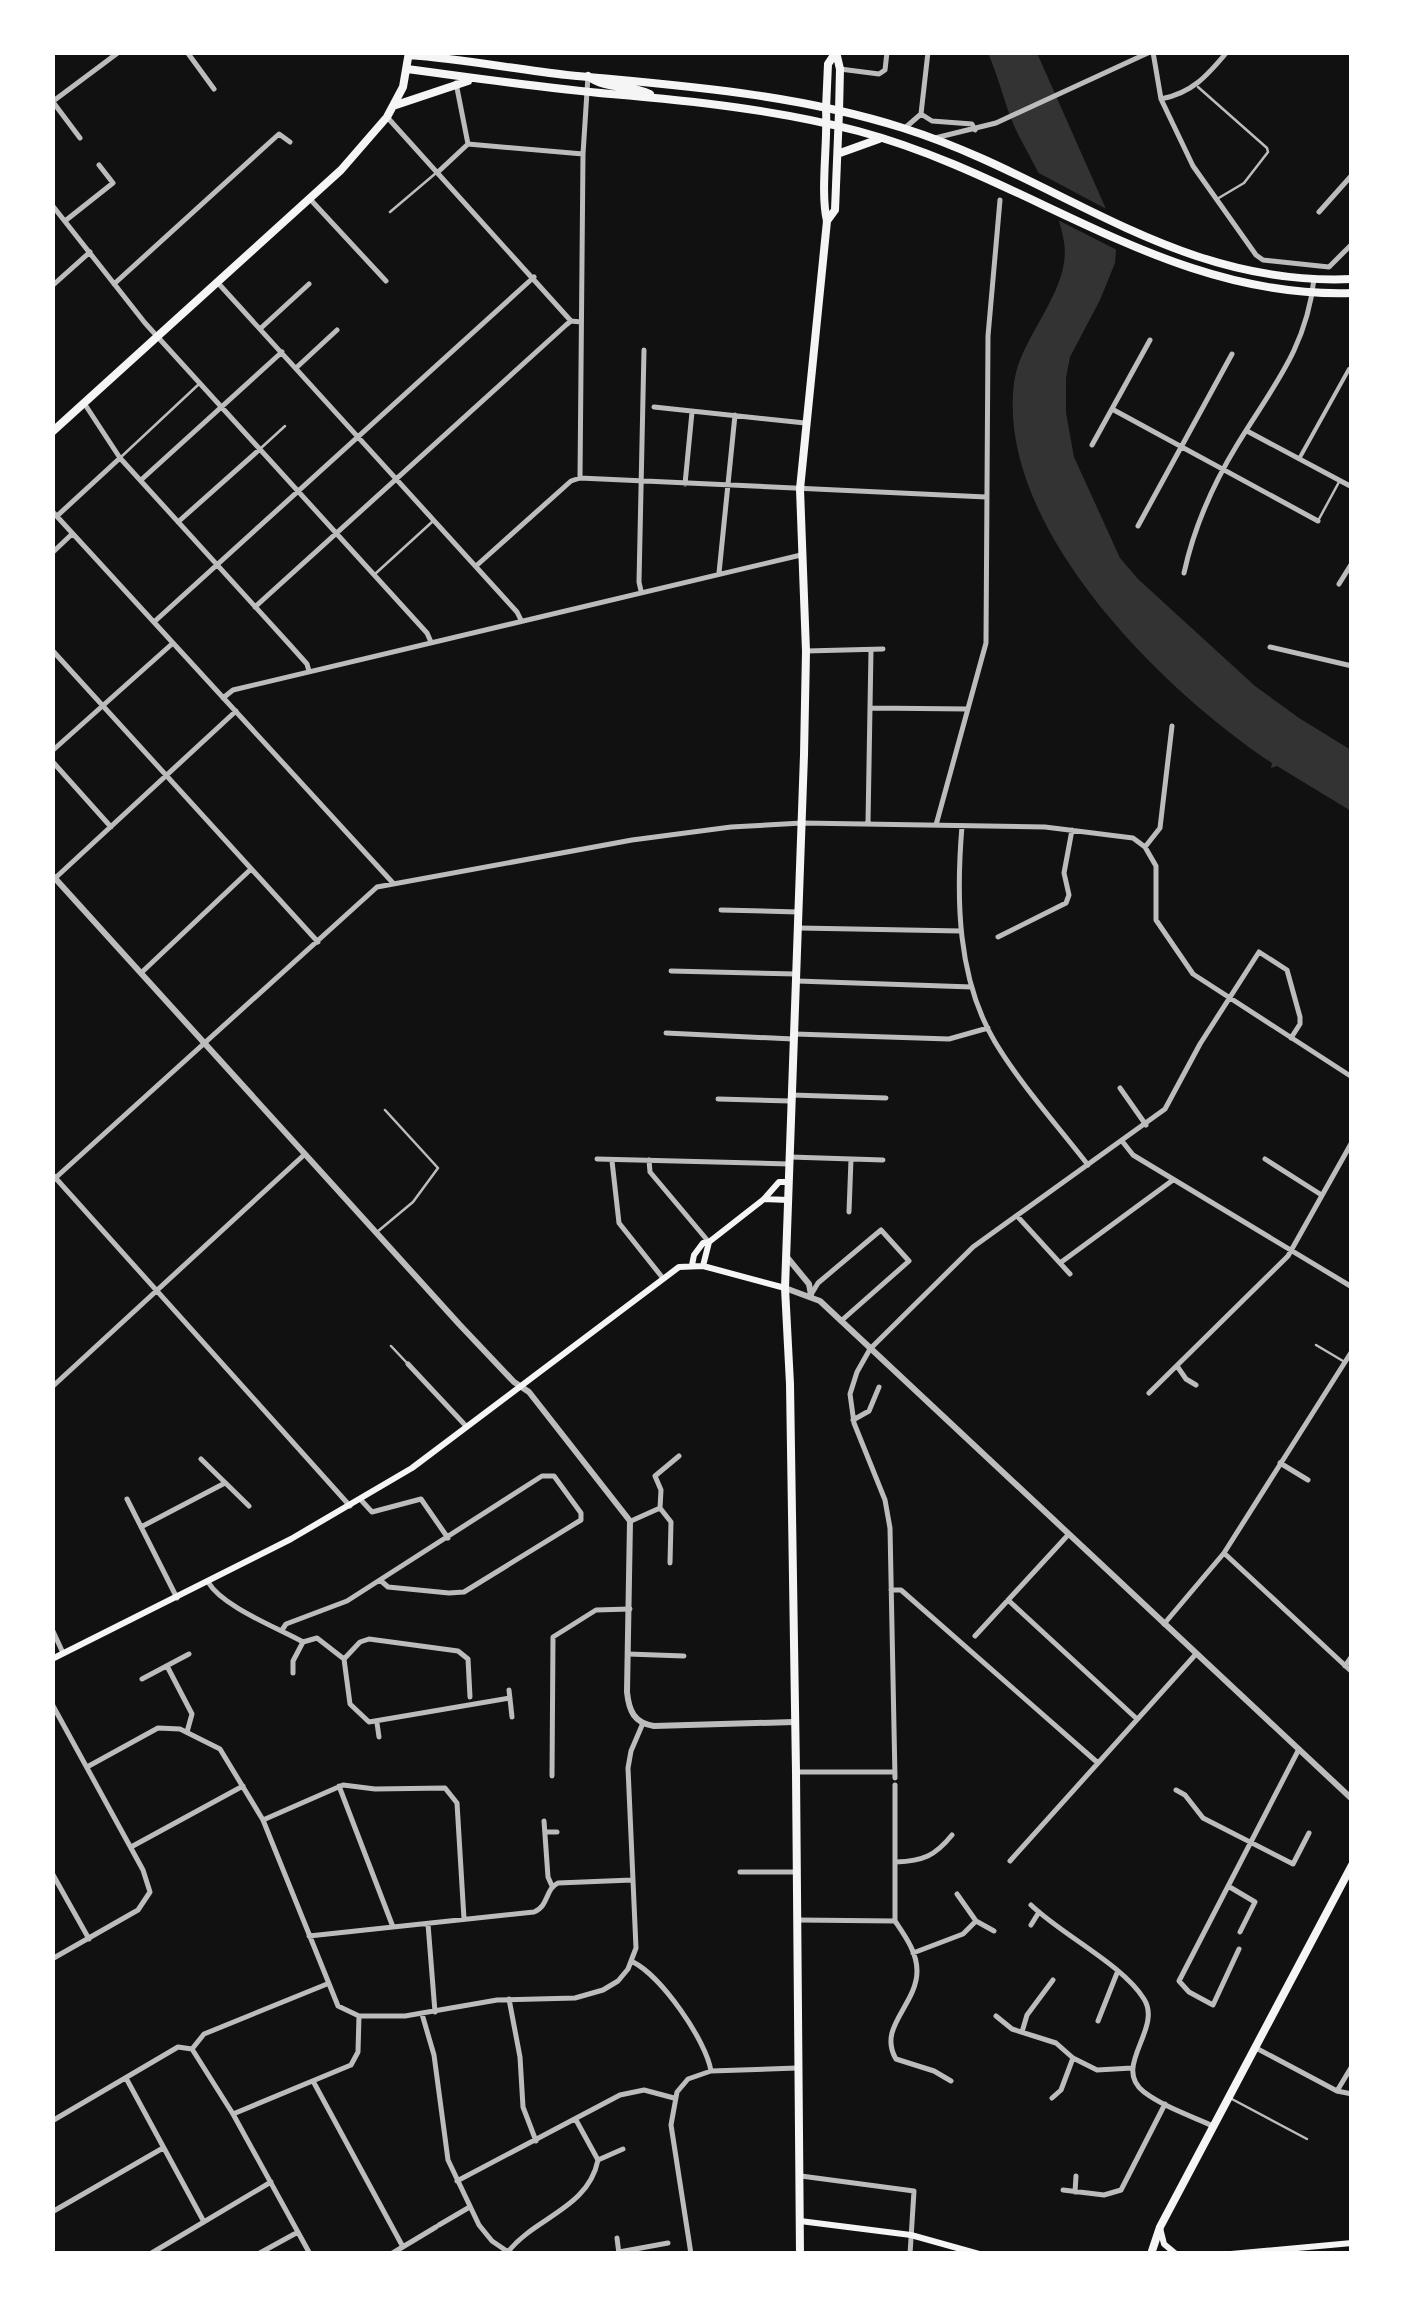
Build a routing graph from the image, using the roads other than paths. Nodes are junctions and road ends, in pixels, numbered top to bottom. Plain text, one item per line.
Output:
1 (188, 52) edge
2 (836, 52) edge
3 (887, 52) edge
4 (928, 52) edge
5 (1152, 52) edge
6 (1227, 52) edge
7 (118, 53) edge
8 (409, 54) edge
9 (446, 55) edge
10 (408, 69) junction
11 (840, 70) junction
12 (588, 76) junction
13 (477, 80) junction
14 (456, 83) junction
15 (1197, 86) junction
16 (214, 89) dead end
17 (589, 91) junction
18 (656, 96) junction
19 (1161, 98) junction
20 (53, 102) edge
21 (393, 106) junction
22 (826, 109) junction
23 (839, 112) junction
24 (921, 114) junction
25 (387, 117) junction
26 (827, 125) junction
27 (839, 127) junction
28 (904, 128) junction
29 (976, 130) junction
30 (80, 138) dead end
31 (878, 139) junction
32 (932, 139) junction
33 (290, 142) dead end
34 (468, 144) junction
35 (840, 153) junction
36 (583, 154) junction
37 (100, 164) dead end
38 (438, 172) junction
39 (1352, 175) edge
40 (310, 198) junction
41 (1000, 200) dead end
42 (1214, 200) junction
43 (54, 209) edge
44 (390, 212) dead end
45 (1319, 212) dead end
46 (65, 221) junction
47 (827, 221) junction
48 (1352, 244) edge
49 (90, 252) junction
50 (534, 277) junction
51 (1314, 279) junction
52 (1352, 279) edge
53 (386, 281) dead end
54 (218, 283) junction
55 (114, 284) junction
56 (309, 284) dead end
57 (52, 286) edge
58 (1312, 292) junction
59 (1352, 293) edge
60 (571, 321) junction
61 (581, 322) junction
62 (261, 328) junction
63 (337, 330) dead end
64 (158, 336) junction
65 (1150, 340) dead end
66 (644, 350) dead end
67 (282, 352) junction
68 (1232, 354) dead end
69 (296, 368) junction
70 (1348, 369) dead end
71 (200, 383) junction
72 (84, 403) junction
73 (222, 407) junction
74 (654, 407) dead end
75 (1112, 408) junction
76 (692, 411) junction
77 (735, 415) junction
78 (805, 423) junction
79 (285, 426) dead end
80 (53, 430) edge
81 (1246, 431) junction
82 (358, 437) junction
83 (1092, 445) dead end
84 (1181, 447) junction
85 (260, 449) junction
86 (120, 458) junction
87 (1299, 459) junction
88 (1223, 470) junction
89 (396, 478) junction
90 (580, 478) junction
91 (140, 480) junction
92 (1340, 481) junction
93 (644, 482) junction
94 (685, 484) junction
95 (1350, 484) edge
96 (728, 486) junction
97 (800, 489) junction
98 (298, 491) junction
99 (987, 497) junction
100 (55, 514) edge
101 (434, 520) junction
102 (1318, 520) joint
103 (178, 522) junction
104 (1138, 526) dead end
105 (336, 533) junction
106 (73, 534) junction
107 (52, 552) edge
108 (801, 554) junction
109 (1352, 562) edge
110 (217, 564) junction
111 (476, 566) junction
112 (719, 572) junction
113 (1184, 574) dead end
114 (374, 575) junction
115 (1339, 584) dead end
116 (641, 591) junction
117 (255, 607) junction
118 (520, 620) junction
119 (154, 622) junction
120 (432, 642) junction
121 (173, 643) junction
122 (1270, 647) dead end
123 (52, 650) edge
124 (871, 650) junction
125 (884, 650) dead end
126 (806, 652) junction
127 (1352, 666) edge
128 (309, 671) junction
129 (224, 698) junction
130 (103, 706) junction
131 (870, 708) junction
132 (968, 708) junction
133 (236, 711) junction
134 (1172, 726) dead end
135 (52, 751) edge
136 (52, 762) edge
137 (166, 775) junction
138 (802, 823) junction
139 (868, 824) junction
140 (936, 825) junction
141 (962, 826) junction
142 (111, 827) junction
143 (1072, 830) junction
144 (1145, 848) junction
145 (251, 868) junction
146 (54, 878) edge
147 (394, 883) junction
148 (722, 910) dead end
149 (800, 912) junction
150 (799, 928) junction
151 (962, 930) junction
152 (998, 937) dead end
153 (318, 942) junction
154 (671, 971) dead end
155 (140, 972) junction
156 (797, 978) junction
157 (972, 987) junction
158 (1228, 998) junction
159 (988, 1028) junction
160 (666, 1033) dead end
161 (794, 1036) junction
162 (1291, 1038) junction
163 (204, 1044) junction
164 (1352, 1077) edge
165 (1120, 1088) dead end
166 (792, 1098) junction
167 (886, 1098) dead end
168 (718, 1099) dead end
169 (385, 1110) dead end
170 (1146, 1124) junction
171 (1122, 1141) junction
172 (1352, 1142) edge
173 (305, 1154) junction
174 (597, 1159) dead end
175 (612, 1159) junction
176 (851, 1159) junction
177 (1264, 1159) dead end
178 (649, 1160) junction
179 (789, 1160) junction
180 (883, 1160) dead end
181 (1088, 1165) junction
182 (54, 1178) edge
183 (1174, 1180) junction
184 (788, 1182) junction
185 (1320, 1194) junction
186 (764, 1200) junction
187 (788, 1200) junction
188 (849, 1212) dead end
189 (1016, 1216) junction
190 (376, 1232) junction
191 (709, 1242) junction
192 (1291, 1251) junction
193 (786, 1255) junction
194 (1060, 1263) junction
195 (692, 1265) junction
196 (703, 1266) junction
197 (1070, 1274) dead end
198 (662, 1277) junction
199 (1352, 1287) edge
200 (785, 1288) junction
201 (156, 1290) junction
202 (811, 1295) junction
203 (841, 1321) junction
204 (1316, 1345) dead end
205 (391, 1346) dead end
206 (870, 1349) junction
207 (1352, 1350) edge
208 (1344, 1362) junction
209 (408, 1364) joint
210 (1177, 1366) junction
211 (1196, 1385) dead end
212 (52, 1387) edge
213 (522, 1387) junction
214 (879, 1388) dead end
215 (1149, 1393) dead end
216 (853, 1420) junction
217 (468, 1429) junction
218 (679, 1456) dead end
219 (201, 1459) dead end
220 (1280, 1463) junction
221 (1308, 1480) dead end
222 (225, 1483) junction
223 (127, 1499) dead end
224 (361, 1500) junction
225 (249, 1506) dead end
226 (350, 1506) junction
227 (660, 1508) junction
228 (630, 1521) junction
229 (141, 1527) junction
230 (1068, 1534) junction
231 (448, 1538) junction
232 (1224, 1553) junction
233 (670, 1563) dead end
234 (380, 1580) junction
235 (208, 1582) junction
236 (891, 1590) junction
237 (176, 1598) junction
238 (1008, 1600) junction
239 (630, 1608) junction
240 (1164, 1624) junction
241 (52, 1629) edge
242 (282, 1630) junction
243 (975, 1636) dead end
244 (303, 1642) junction
245 (63, 1653) junction
246 (189, 1654) dead end
247 (628, 1654) junction
248 (1196, 1654) junction
249 (684, 1656) dead end
250 (1352, 1656) edge
251 (52, 1658) edge
252 (344, 1658) junction
253 (168, 1666) junction
254 (1346, 1666) junction
255 (1352, 1672) edge
256 (293, 1673) dead end
257 (142, 1680) dead end
258 (461, 1682) dead end
259 (470, 1682) junction
260 (509, 1690) dead end
261 (470, 1697) dead end
262 (510, 1698) junction
263 (52, 1704) edge
264 (512, 1717) dead end
265 (1136, 1719) junction
266 (794, 1722) junction
267 (376, 1723) junction
268 (643, 1723) junction
269 (187, 1732) junction
270 (380, 1738) dead end
271 (1299, 1750) junction
272 (1098, 1762) junction
273 (87, 1767) junction
274 (796, 1772) junction
275 (552, 1776) dead end
276 (895, 1778) junction
277 (242, 1786) junction
278 (339, 1786) junction
279 (1176, 1790) dead end
280 (1352, 1798) edge
281 (262, 1820) junction
282 (544, 1820) dead end
283 (545, 1832) junction
284 (557, 1832) dead end
285 (1308, 1833) dead end
286 (952, 1836) dead end
287 (1250, 1844) junction
288 (131, 1847) junction
289 (1010, 1861) dead end
290 (896, 1862) junction
291 (1352, 1864) edge
292 (740, 1872) dead end
293 (798, 1872) junction
294 (52, 1873) edge
295 (632, 1880) junction
296 (552, 1886) junction
297 (1228, 1886) junction
298 (957, 1894) dead end
299 (1031, 1905) dead end
300 (1039, 1912) junction
301 (464, 1919) junction
302 (798, 1920) junction
303 (895, 1920) junction
304 (976, 1921) junction
305 (428, 1924) junction
306 (1032, 1925) dead end
307 (393, 1927) junction
308 (994, 1931) dead end
309 (1240, 1932) dead end
310 (309, 1936) junction
311 (89, 1940) junction
312 (1240, 1949) dead end
313 (914, 1953) junction
314 (52, 1959) edge
315 (632, 1962) junction
316 (1117, 1973) junction
317 (1053, 1980) dead end
318 (327, 1984) junction
319 (509, 1999) junction
320 (435, 2012) junction
321 (422, 2014) junction
322 (359, 2016) junction
323 (996, 2016) dead end
324 (1098, 2021) dead end
325 (1022, 2032) junction
326 (1254, 2047) junction
327 (192, 2048) junction
328 (1073, 2058) junction
329 (1352, 2066) edge
330 (800, 2068) junction
331 (1132, 2068) junction
332 (711, 2070) junction
333 (126, 2078) junction
334 (312, 2081) junction
335 (951, 2081) dead end
336 (1338, 2091) junction
337 (1352, 2094) edge
338 (674, 2098) junction
339 (1052, 2098) dead end
340 (1229, 2098) junction
341 (1164, 2104) junction
342 (233, 2114) junction
343 (576, 2120) junction
344 (52, 2121) edge
345 (1214, 2126) junction
346 (1307, 2138) dead end
347 (536, 2141) junction
348 (163, 2148) junction
349 (622, 2149) dead end
350 (598, 2160) junction
351 (801, 2176) junction
352 (1076, 2176) dead end
353 (457, 2181) junction
354 (271, 2182) junction
355 (1063, 2190) dead end
356 (1074, 2192) junction
357 (468, 2208) junction
358 (52, 2212) edge
359 (800, 2221) junction
360 (204, 2222) junction
361 (1160, 2227) junction
362 (298, 2232) junction
363 (911, 2234) junction
364 (618, 2238) dead end
365 (668, 2242) dead end
366 (1352, 2243) edge
367 (403, 2247) junction
368 (510, 2253) edge
369 (619, 2253) edge
370 (150, 2254) edge
371 (258, 2254) edge
372 (310, 2254) edge
373 (390, 2254) edge
374 (691, 2254) edge
375 (800, 2254) edge
376 (910, 2254) edge
377 (979, 2254) edge
378 (1151, 2254) edge
379 (1176, 2254) edge
380 (1232, 2254) edge

1 - 16 street
2 - 11 main road
2 - 22 main road
3 - 11 street
4 - 24 street
5 - 19 street
5 - 29 street
6 - 15 street
7 - 20 street
8 - 9 main road
8 - 10 main road
9 - 12 main road
10 - 13 main road
10 - 21 main road
11 - 23 main road
12 - 17 street
12 - 18 main road
12 - 22 main road
13 - 14 main road
13 - 17 main road
14 - 21 main road
14 - 34 street
15 - 19 street
15 - 42 lane
17 - 18 main road
17 - 36 street
18 - 26 main road
19 - 42 street
20 - 30 street
21 - 25 main road
22 - 23 main road
22 - 26 main road
23 - 27 main road
23 - 28 main road
24 - 28 street
24 - 29 street
25 - 38 street
25 - 40 main road
26 - 27 main road
26 - 47 main road
27 - 31 main road
27 - 35 main road
28 - 32 main road
29 - 32 street
31 - 35 main road
31 - 58 main road
32 - 51 main road
33 - 55 street
34 - 36 street
34 - 38 street
35 - 47 main road
36 - 61 street
37 - 46 street
38 - 44 lane
38 - 50 street
39 - 45 street
40 - 53 street
40 - 54 main road
41 - 99 street
42 - 48 street
43 - 46 street
46 - 49 street
47 - 78 main road
49 - 55 street
49 - 57 street
50 - 60 street
50 - 82 street
51 - 52 main road
51 - 58 street
54 - 62 street
54 - 64 main road
55 - 64 street
56 - 62 street
58 - 59 main road
58 - 81 street
60 - 61 street
60 - 89 street
61 - 90 street
62 - 67 street
63 - 69 street
64 - 71 street
64 - 72 main road
65 - 75 street
66 - 93 street
67 - 69 street
67 - 73 street
68 - 84 street
69 - 82 street
70 - 87 street
71 - 73 street
71 - 86 lane
72 - 80 main road
72 - 86 street
73 - 85 street
73 - 91 street
74 - 76 street
75 - 83 street
75 - 84 street
76 - 77 street
76 - 94 street
77 - 78 street
77 - 96 street
78 - 97 main road
79 - 85 lane
81 - 87 street
81 - 88 street
82 - 89 street
82 - 98 street
84 - 88 street
84 - 104 street
85 - 98 street
85 - 103 street
86 - 91 street
86 - 100 street
87 - 92 street
88 - 102 street
88 - 113 street
89 - 101 street
89 - 105 street
90 - 93 street
90 - 111 street
91 - 103 street
92 - 95 street
92 - 102 lane
93 - 94 street
93 - 116 street
94 - 96 street
96 - 97 street
96 - 112 street
97 - 99 street
97 - 108 main road
98 - 105 street
98 - 110 street
99 - 132 street
100 - 106 street
101 - 111 street
101 - 114 lane
103 - 110 street
105 - 114 street
105 - 117 street
106 - 107 street
106 - 119 street
108 - 112 street
108 - 126 main road
109 - 115 street
110 - 117 street
110 - 119 street
111 - 118 street
112 - 116 street
114 - 120 street
116 - 118 street
117 - 128 street
118 - 120 street
119 - 121 street
120 - 128 street
121 - 129 street
121 - 130 street
122 - 127 street
123 - 130 street
124 - 125 street
124 - 126 street
124 - 131 street
126 - 138 main road
128 - 129 street
129 - 133 street
130 - 135 street
130 - 137 street
131 - 132 street
131 - 139 street
132 - 140 street
133 - 137 street
133 - 147 street
134 - 144 street
136 - 142 street
137 - 142 street
137 - 145 street
138 - 139 street
138 - 147 street
138 - 149 main road
139 - 140 street
140 - 141 street
141 - 143 street
141 - 151 street
142 - 146 street
143 - 144 street
143 - 152 street
144 - 158 street
145 - 153 street
145 - 155 street
146 - 155 street
147 - 153 street
148 - 149 street
149 - 150 main road
150 - 151 street
150 - 156 main road
151 - 157 street
153 - 163 street
154 - 156 street
155 - 163 street
156 - 157 street
156 - 161 main road
157 - 159 street
158 - 162 street
158 - 162 street
158 - 170 street
159 - 161 street
159 - 181 street
160 - 161 street
161 - 166 main road
162 - 164 street
163 - 173 street
163 - 182 street
165 - 170 street
166 - 167 street
166 - 168 street
166 - 179 main road
169 - 190 lane
170 - 171 street
171 - 181 street
171 - 183 street
172 - 185 street
173 - 190 street
173 - 201 street
174 - 175 street
175 - 178 street
175 - 198 street
176 - 179 street
176 - 180 street
176 - 188 street
177 - 185 street
178 - 179 street
178 - 191 street
179 - 184 main road
181 - 189 street
182 - 201 street
183 - 192 street
183 - 194 street
184 - 186 main road
184 - 187 main road
185 - 192 street
186 - 187 main road
186 - 191 main road
187 - 193 main road
189 - 194 street
189 - 206 street
190 - 213 street
191 - 195 main road
191 - 196 main road
192 - 199 street
192 - 210 street
193 - 200 main road
193 - 202 street
194 - 197 street
195 - 196 main road
195 - 198 main road
196 - 200 main road
198 - 213 main road
200 - 202 street
200 - 266 main road
201 - 212 street
201 - 226 street
202 - 203 street
202 - 203 street
203 - 206 street
204 - 208 lane
205 - 209 lane
206 - 216 street
206 - 230 street
207 - 208 street
208 - 220 street
209 - 217 street
210 - 211 street
210 - 215 street
213 - 217 main road
213 - 228 street
214 - 216 street
216 - 236 street
217 - 224 main road
218 - 227 street
219 - 222 street
220 - 221 street
220 - 232 street
222 - 225 street
222 - 229 street
223 - 229 street
224 - 226 main road
224 - 231 street
226 - 235 main road
227 - 228 street
227 - 233 street
228 - 239 street
229 - 237 street
230 - 238 street
230 - 240 street
231 - 234 street
231 - 234 street
232 - 240 street
232 - 254 street
234 - 242 street
235 - 237 main road
235 - 242 street
236 - 272 street
236 - 276 street
237 - 245 main road
238 - 243 street
238 - 265 street
239 - 247 street
239 - 275 street
240 - 248 street
241 - 245 street
242 - 244 street
244 - 252 street
244 - 256 street
245 - 251 main road
246 - 253 street
247 - 249 street
247 - 268 street
248 - 265 street
248 - 271 street
250 - 254 street
252 - 259 street
252 - 267 street
253 - 257 street
253 - 269 street
254 - 255 street
258 - 259 street
259 - 261 street
260 - 262 street
262 - 264 street
262 - 267 street
263 - 273 street
265 - 272 street
266 - 268 street
266 - 274 main road
267 - 270 street
268 - 295 street
269 - 273 street
269 - 277 street
271 - 280 street
271 - 287 street
272 - 289 street
273 - 288 street
274 - 276 street
274 - 293 main road
276 - 290 street
277 - 281 street
277 - 288 street
278 - 281 street
278 - 301 street
278 - 307 street
279 - 287 street
281 - 310 street
282 - 283 street
283 - 284 street
283 - 296 street
285 - 287 street
286 - 290 street
287 - 297 street
288 - 311 street
290 - 303 street
291 - 326 main road
292 - 293 street
293 - 302 main road
294 - 311 street
295 - 296 street
295 - 315 street
296 - 301 street
297 - 309 street
297 - 312 street
298 - 304 street
299 - 300 street
300 - 306 street
300 - 316 street
301 - 305 street
302 - 303 street
302 - 330 main road
303 - 313 street
304 - 308 street
304 - 313 street
305 - 307 street
305 - 320 street
307 - 310 street
310 - 318 street
311 - 314 street
313 - 335 street
315 - 319 street
315 - 332 street
316 - 324 street
316 - 331 street
317 - 325 street
318 - 322 street
318 - 327 street
319 - 320 street
319 - 347 street
320 - 321 street
321 - 322 street
321 - 353 street
322 - 334 street
323 - 325 street
325 - 328 street
326 - 336 street
326 - 340 main road
327 - 333 street
327 - 342 street
328 - 331 street
328 - 339 street
329 - 336 street
330 - 332 street
330 - 351 main road
331 - 341 street
332 - 338 street
333 - 344 street
333 - 348 street
334 - 342 street
334 - 367 street
336 - 337 street
338 - 343 street
338 - 374 street
340 - 345 main road
340 - 346 lane
341 - 345 street
341 - 356 street
342 - 354 street
343 - 347 street
343 - 350 street
345 - 361 main road
347 - 353 street
348 - 358 street
348 - 360 street
349 - 350 street
350 - 368 street
351 - 359 main road
351 - 363 street
352 - 356 street
353 - 357 street
354 - 360 street
354 - 362 street
355 - 356 street
357 - 367 street
357 - 368 street
359 - 363 main road
359 - 375 main road
360 - 370 street
361 - 378 main road
361 - 379 main road
362 - 371 street
362 - 372 street
363 - 376 street
363 - 377 main road
364 - 369 street
365 - 369 street
366 - 380 main road
367 - 373 street

